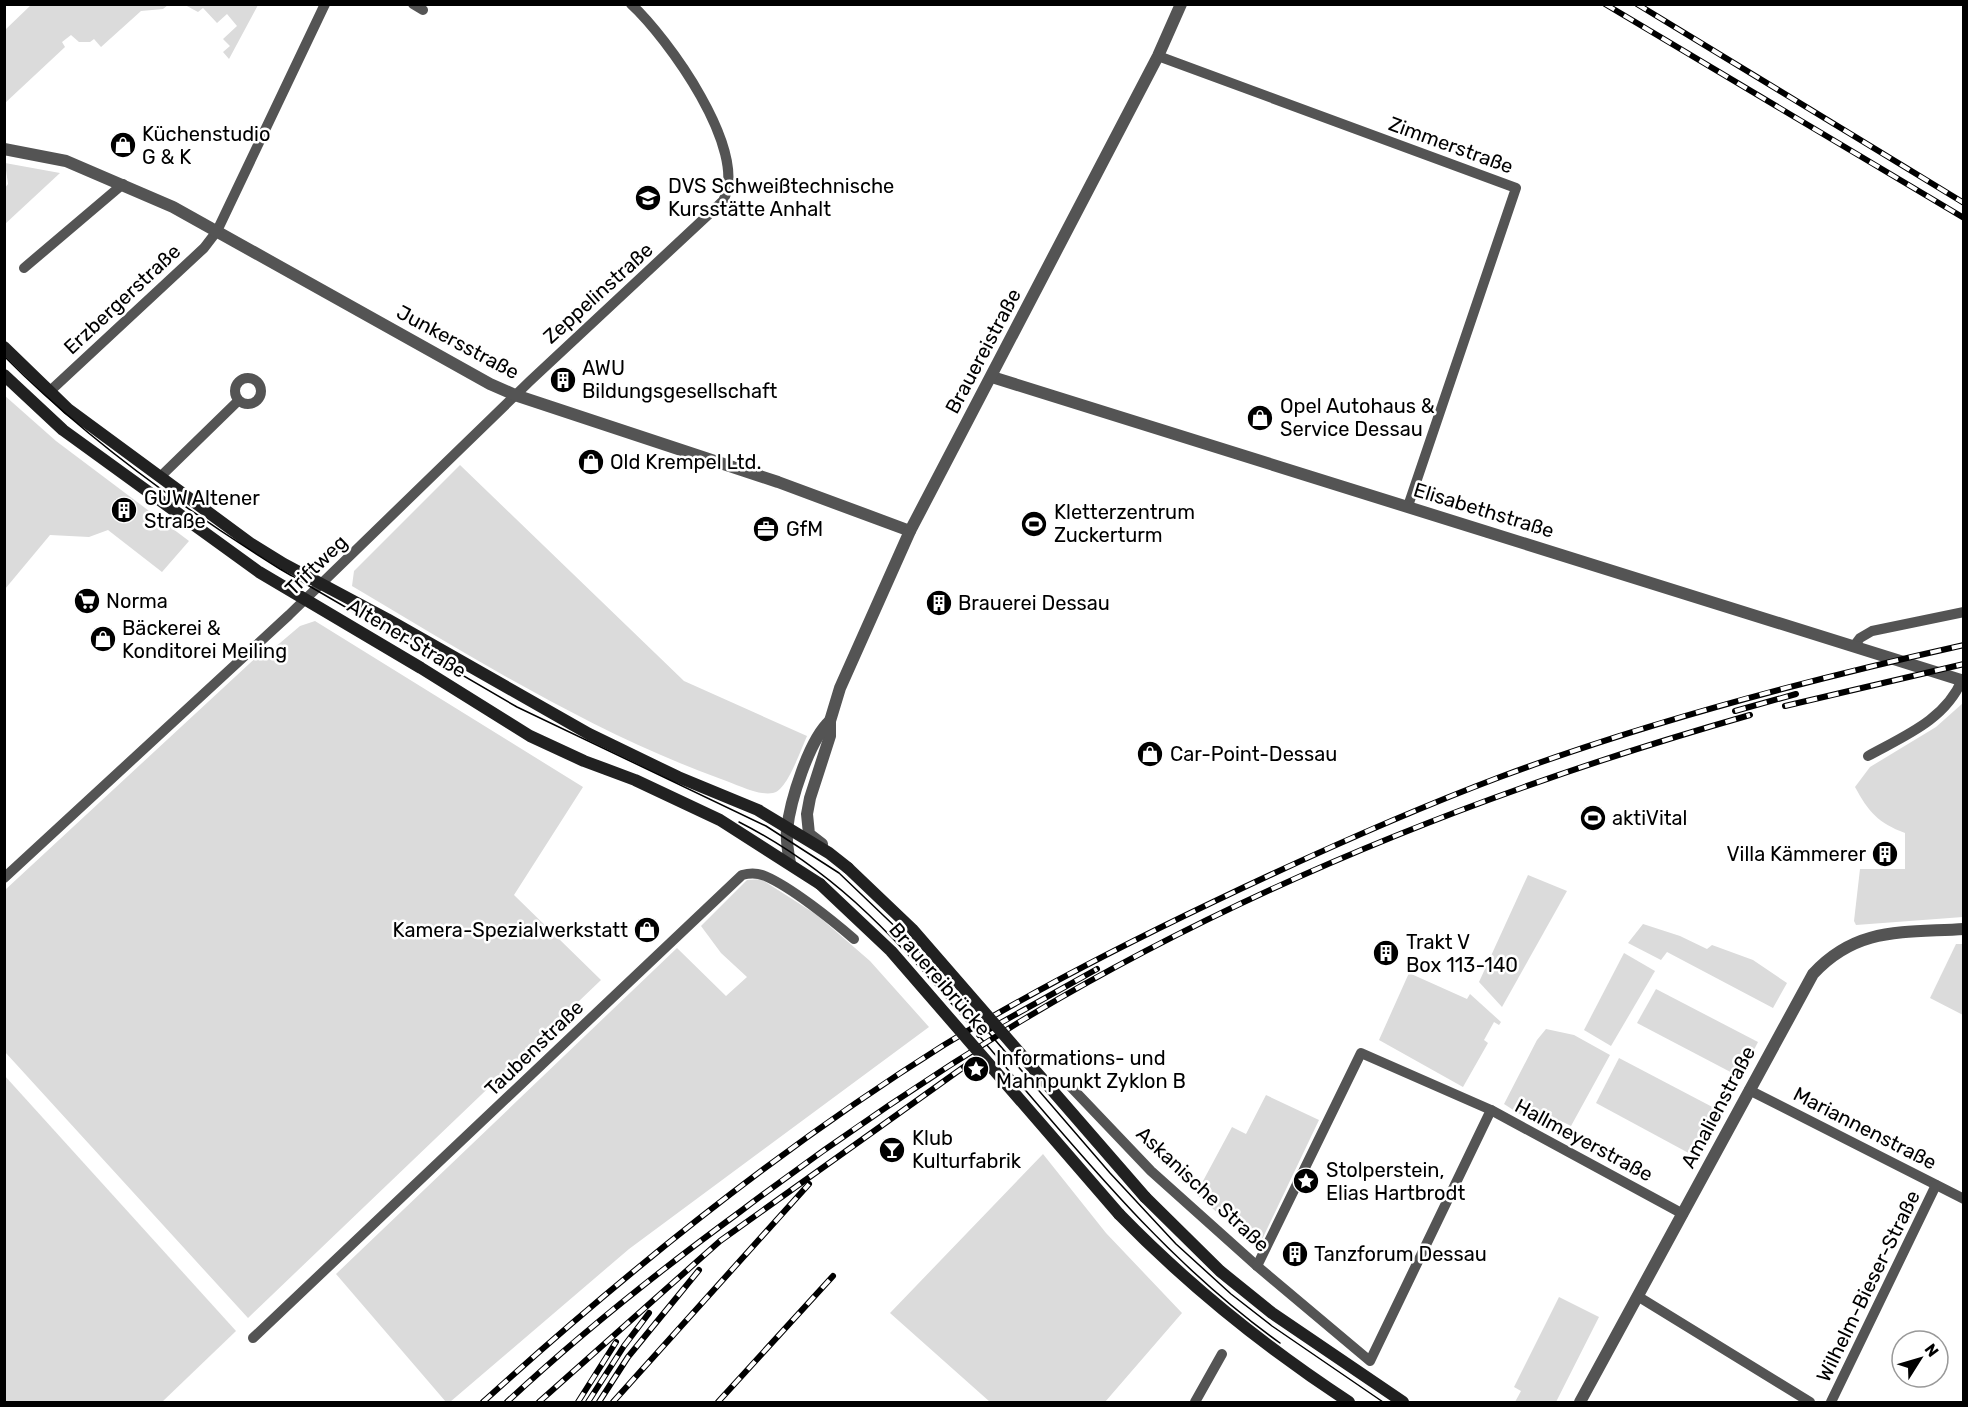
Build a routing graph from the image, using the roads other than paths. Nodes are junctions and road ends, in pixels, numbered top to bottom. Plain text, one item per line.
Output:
1 (325, 4) edge
2 (631, 4) edge
3 (1181, 4) edge
4 (1158, 57) junction
5 (4, 149) edge
6 (123, 184) junction
7 (217, 231) junction
8 (24, 268) dead end
9 (4, 346) edge
10 (4, 375) edge
11 (992, 376) junction
12 (49, 392) junction
13 (515, 395) junction
14 (238, 401) dead end
15 (160, 477) junction
16 (1408, 506) junction
17 (910, 531) junction
18 (321, 585) junction
19 (305, 600) junction
20 (1964, 612) edge
21 (1854, 646) junction
22 (1963, 680) edge
23 (830, 721) junction
24 (1868, 756) dead end
25 (787, 829) junction
26 (829, 853) junction
27 (790, 863) junction
28 (848, 868) joint
29 (4, 878) edge
30 (820, 884) joint
31 (1964, 929) edge
32 (854, 939) dead end
33 (1070, 1086) dead end
34 (1749, 1090) junction
35 (1491, 1110) junction
36 (1936, 1185) junction
37 (1964, 1199) edge
38 (1683, 1214) junction
39 (1257, 1266) junction
40 (1639, 1297) junction
41 (253, 1338) dead end
42 (1222, 1354) dead end
43 (1370, 1361) joint
44 (1195, 1402) edge
45 (1349, 1402) edge
46 (1403, 1402) edge
47 (1580, 1402) edge
48 (1810, 1402) edge
49 (1831, 1402) edge

1 - 7 street, Erzbergerstraße
2 - 13 street, Zeppelinstraße
3 - 4 street, Brauereistraße
4 - 11 street, Brauereistraße
4 - 16 street, Zimmerstraße
5 - 6 street, Junkersstraße
6 - 7 street, Junkersstraße
6 - 8 street
7 - 12 street, Erzbergerstraße
7 - 13 street, Junkersstraße
9 - 12 main road, Altener Straße
10 - 19 main road, Altener Straße
11 - 16 street, Elisabethstraße
11 - 17 street, Brauereistraße
12 - 15 main road, Altener Straße
13 - 17 street, Junkersstraße
13 - 18 street, Triftweg
14 - 15 street
15 - 18 main road, Altener Straße
16 - 21 street, Elisabethstraße
17 - 23 street, Brauereistraße
18 - 19 street, Triftweg
18 - 25 main road, Altener Straße
19 - 27 main road, Altener Straße
19 - 29 street, Triftweg
20 - 21 street
21 - 22 street, Elisabethstraße
22 - 24 street
23 - 25 street, Brauereistraße
23 - 26 street, Brauereistraße
25 - 26 main road, Altener Straße
25 - 27 street, Brauereistraße
26 - 28 main road, Altener Straße
27 - 30 main road, Altener Straße
28 - 46 main road, Brauereibrücke, bridge
30 - 45 main road, Brauereibrücke, bridge
31 - 34 street, Amalienstraße
32 - 41 street, Taubenstraße
33 - 39 street, Askanische Straße
34 - 36 street, Mariannenstraße
34 - 38 street, Amalienstraße
35 - 38 street, Hallmeyerstraße
35 - 39 street
35 - 43 street, Hallmeyerstraße
36 - 37 street, Mariannenstraße
36 - 49 street, Wilhelm-Bieser-Straße
38 - 40 street, Amalienstraße
39 - 43 street, Askanische Straße
40 - 47 street, Amalienstraße
40 - 48 street
42 - 44 street

